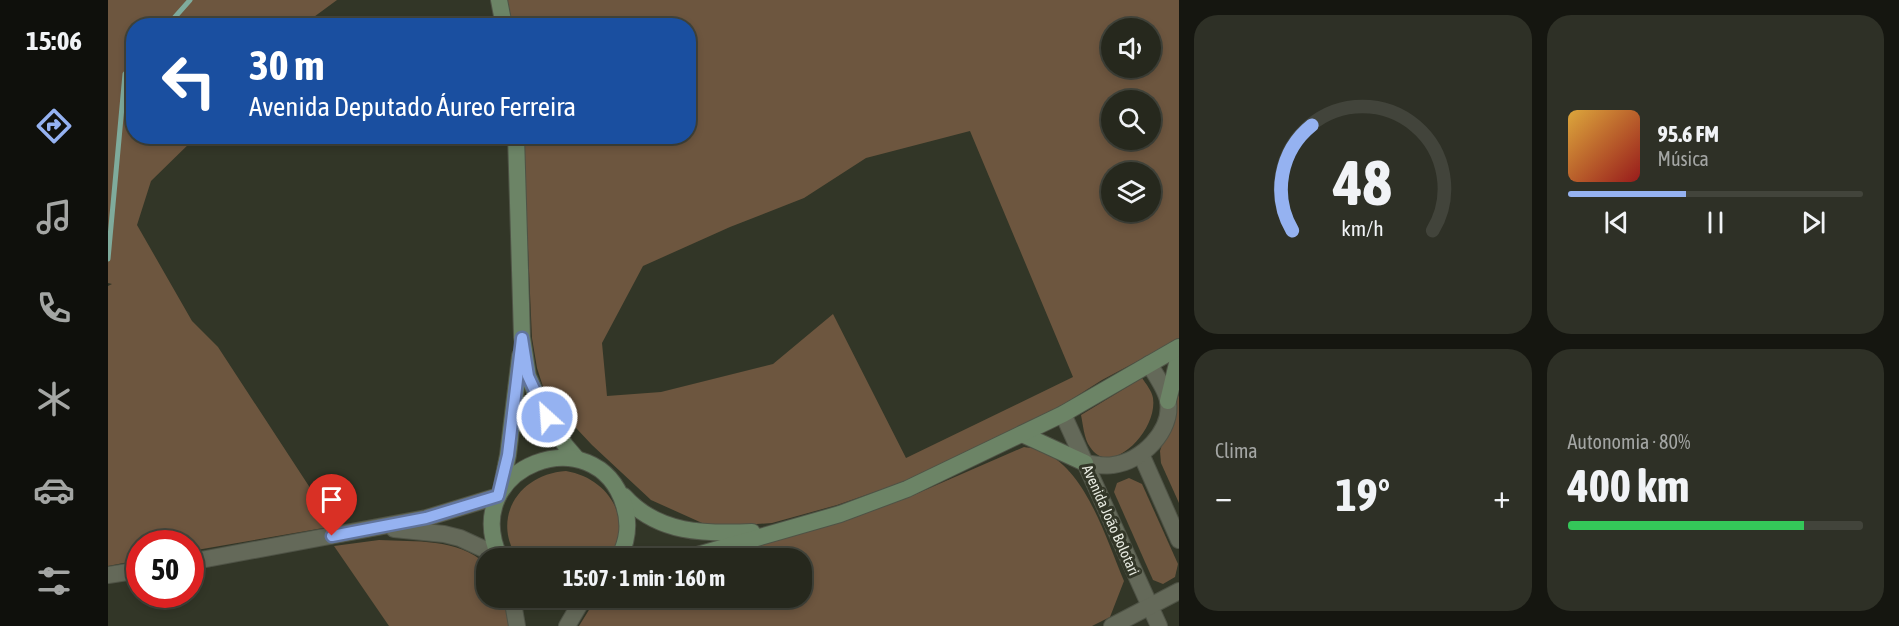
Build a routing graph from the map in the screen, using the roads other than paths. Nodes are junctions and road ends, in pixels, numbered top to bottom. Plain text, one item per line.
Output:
1 (499, 0) edge
2 (502, 18) edge
3 (516, 144) edge
4 (522, 338) junction
5 (1179, 347) edge
6 (1179, 355) edge
7 (1149, 364) junction
8 (1168, 400) junction
9 (1063, 414) junction
10 (1022, 434) junction
11 (1141, 454) junction
12 (577, 459) junction
13 (1086, 463) junction
14 (500, 493) junction
15 (620, 493) junction
16 (379, 528) junction
17 (774, 531) junction
18 (1179, 540) edge
19 (481, 548) edge
20 (496, 548) edge
21 (624, 548) edge
22 (719, 548) edge
23 (204, 559) edge
24 (126, 572) edge
25 (108, 575) edge
26 (1179, 591) edge
27 (1150, 607) junction
28 (514, 608) edge
29 (578, 608) edge
30 (517, 626) edge
31 (567, 626) edge
32 (1112, 626) edge
33 (1159, 626) edge

1 - 2 main road
3 - 4 main road
4 - 12 main road
4 - 14 main road
5 - 7 main road
6 - 8 main road
7 - 8 street
7 - 9 main road
8 - 11 street
9 - 10 main road
9 - 13 street, Avenida João Bolotari
10 - 13 main road
10 - 17 main road
11 - 13 street
11 - 18 street
12 - 14 main road
12 - 15 main road
13 - 27 street, Avenida João Bolotari
14 - 16 street
14 - 20 main road
15 - 17 main road
15 - 21 main road
16 - 19 street
16 - 23 street
17 - 22 main road
24 - 25 street
26 - 27 street
27 - 32 street
27 - 33 street, Avenida João Bolotari
28 - 30 street
29 - 31 street

